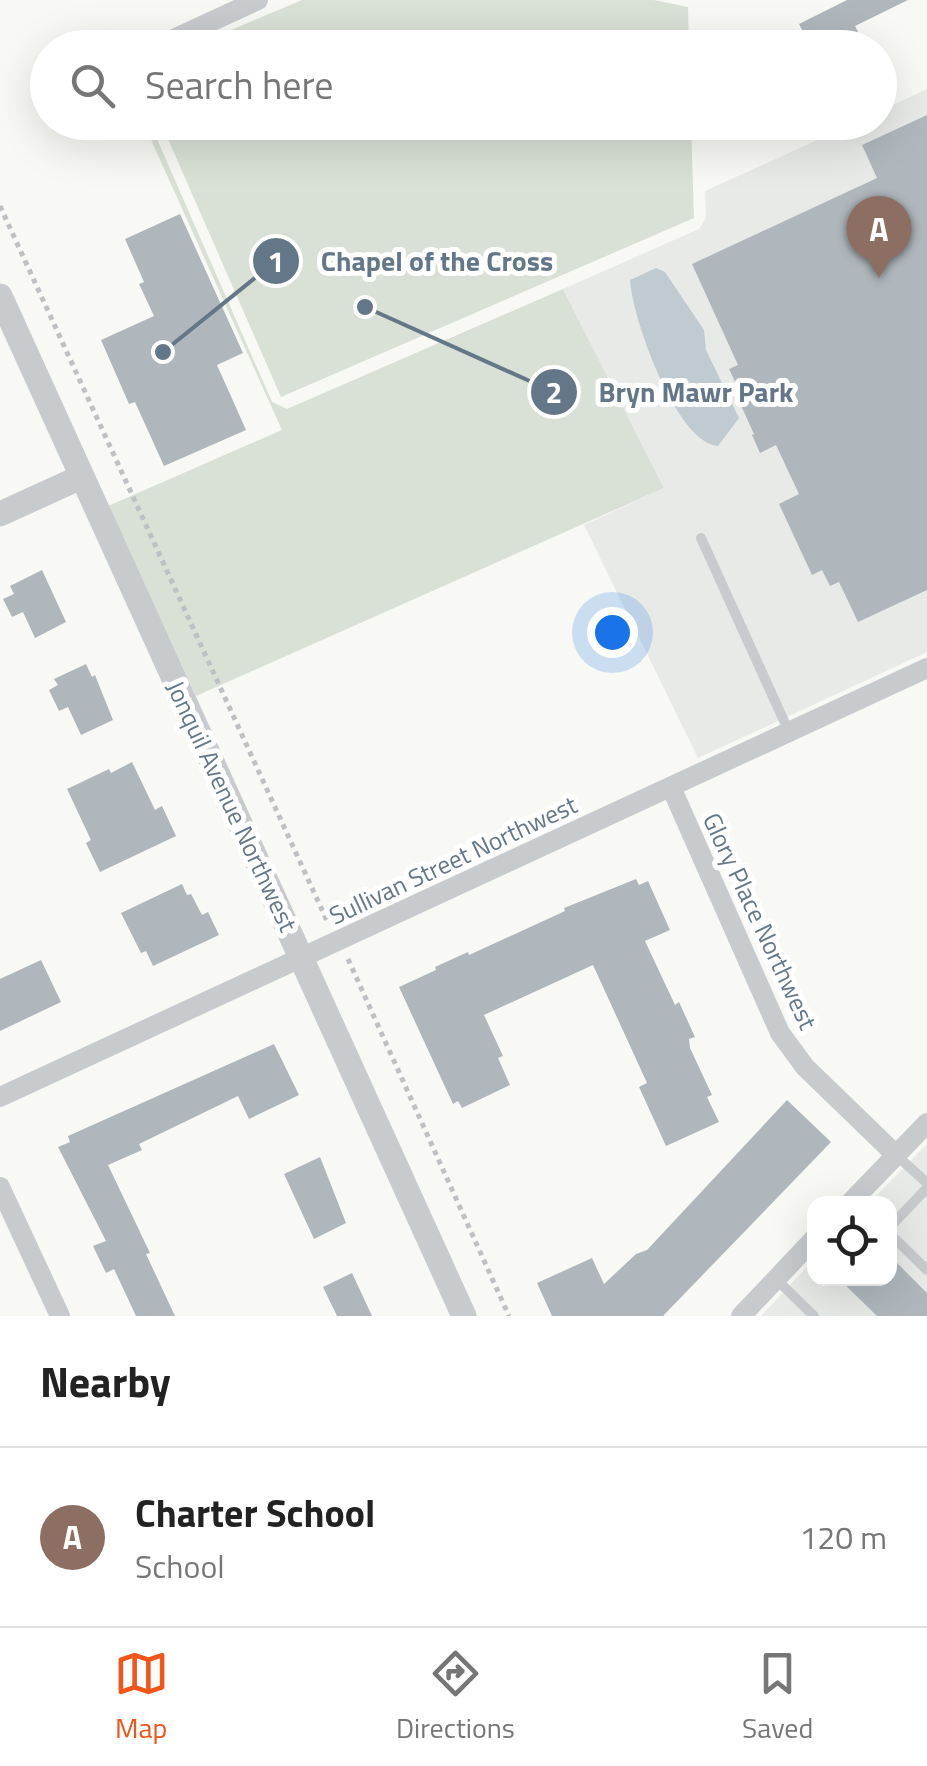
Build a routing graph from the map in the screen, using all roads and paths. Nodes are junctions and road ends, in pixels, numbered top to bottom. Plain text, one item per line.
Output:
1 (250, 2) edge
2 (192, 30) edge
3 (0, 206) edge
4 (0, 296) edge
5 (81, 476) junction
6 (0, 514) edge
7 (702, 538) dead end
8 (927, 668) edge
9 (789, 732) junction
10 (671, 786) junction
11 (337, 942) junction
12 (302, 958) junction
13 (0, 1097) edge
14 (927, 1123) edge
15 (896, 1155) junction
16 (927, 1186) edge
17 (0, 1187) edge
18 (857, 1196) edge
19 (897, 1222) edge
20 (897, 1238) edge
21 (807, 1246) edge
22 (927, 1270) edge
23 (776, 1279) junction
24 (60, 1316) edge
25 (464, 1316) edge
26 (509, 1316) edge
27 (741, 1316) edge
28 (814, 1316) edge

1 - 2 street
3 - 11 path
4 - 5 street, Jonquil Avenue Northwest
5 - 6 street
5 - 12 street, Jonquil Avenue Northwest
7 - 9 lane
8 - 9 street, Sullivan Street Northwest
9 - 10 street, Sullivan Street Northwest
10 - 11 street, Sullivan Street Northwest
10 - 15 street, Glory Place Northwest
11 - 12 street, Sullivan Street Northwest
11 - 26 path
12 - 13 street, Sullivan Street Northwest
12 - 25 street, Jonquil Avenue Northwest
14 - 15 street
15 - 16 lane
15 - 18 street
16 - 19 lane
17 - 24 street
20 - 22 lane
21 - 23 street
23 - 27 street
23 - 28 lane

